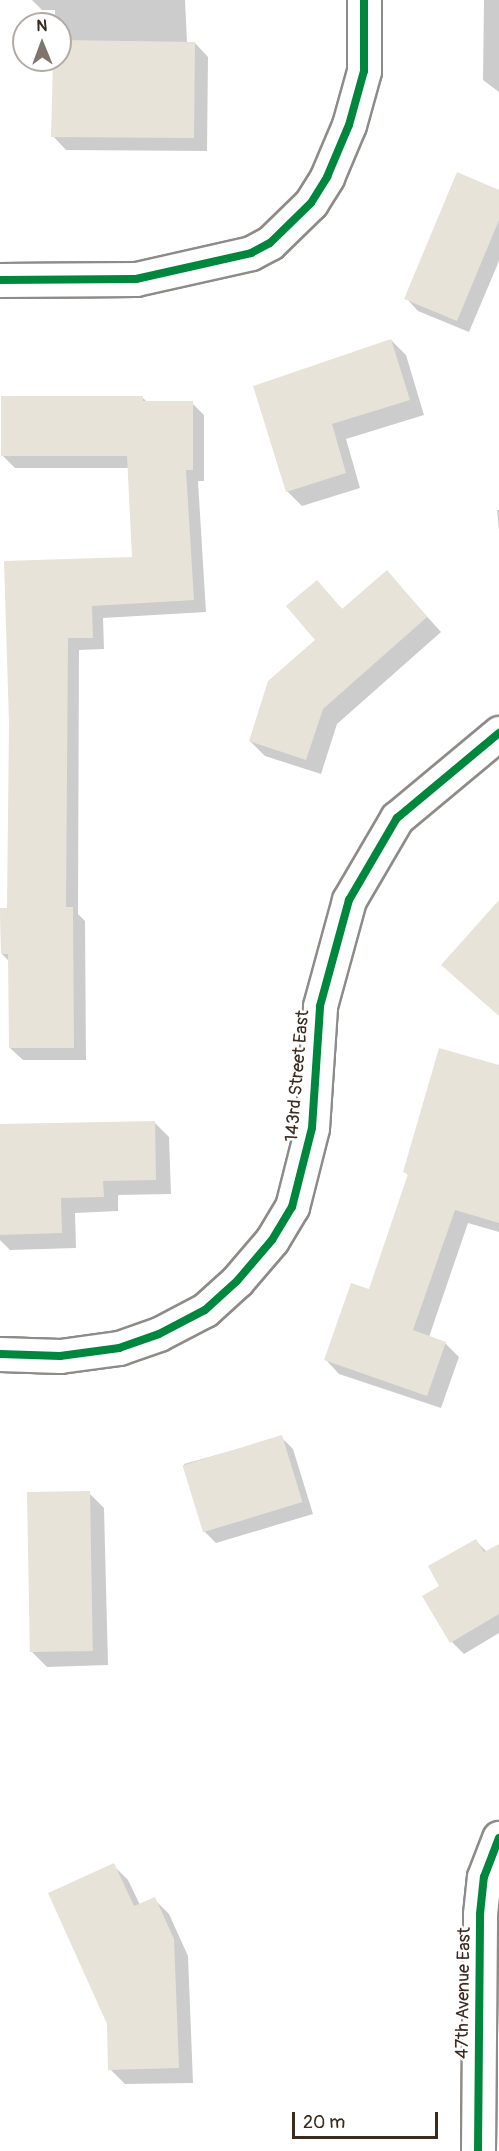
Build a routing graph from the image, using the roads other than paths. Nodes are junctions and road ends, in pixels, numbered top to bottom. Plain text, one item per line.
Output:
1 (364, 0) edge
2 (0, 280) edge
3 (499, 733) edge
4 (0, 1354) edge
5 (499, 1838) edge
6 (478, 2151) edge

1 - 2 street
3 - 4 street, 143rd Street East
5 - 6 street, 47th Avenue East

